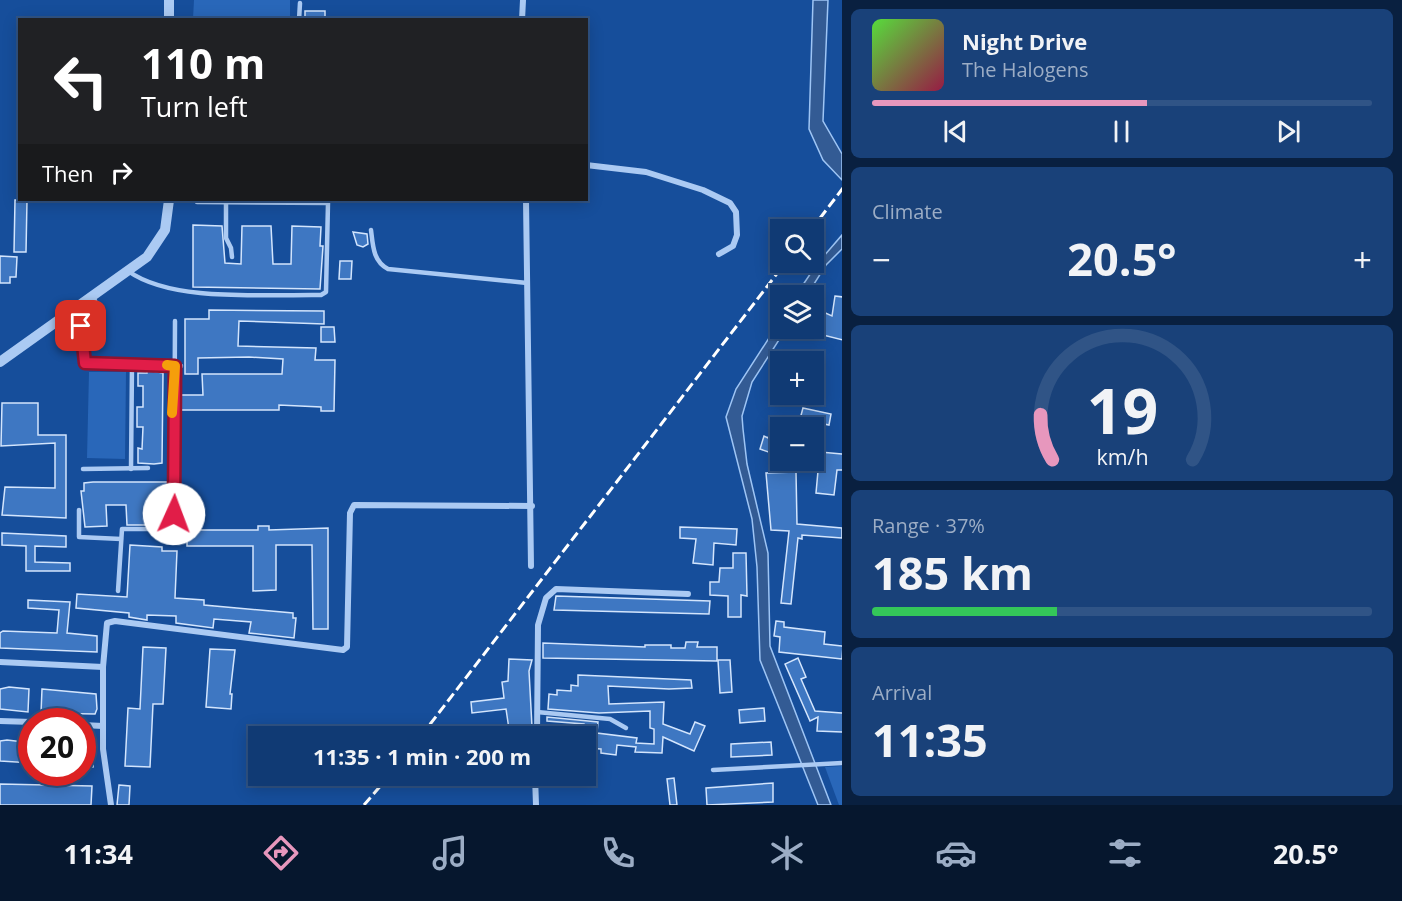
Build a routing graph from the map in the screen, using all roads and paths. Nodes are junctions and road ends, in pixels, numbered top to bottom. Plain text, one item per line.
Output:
1 (169, 0) edge
2 (523, 0) edge
3 (300, 3) dead end
4 (169, 18) edge
5 (299, 18) edge
6 (522, 18) edge
7 (588, 165) edge
8 (169, 201) edge
9 (197, 201) edge
10 (328, 201) edge
11 (526, 201) edge
12 (226, 203) junction
13 (371, 230) dead end
14 (719, 254) dead end
15 (232, 257) dead end
16 (128, 271) junction
17 (527, 283) junction
18 (93, 295) junction
19 (61, 319) junction
20 (175, 321) dead end
21 (81, 326) junction
22 (0, 362) edge
23 (132, 364) junction
24 (178, 366) junction
25 (148, 468) dead end
26 (83, 469) dead end
27 (131, 469) junction
28 (531, 506) junction
29 (79, 510) dead end
30 (121, 539) junction
31 (531, 566) dead end
32 (118, 591) dead end
33 (687, 594) dead end
34 (0, 662) edge
35 (103, 667) junction
36 (537, 712) junction
37 (0, 721) edge
38 (18, 722) edge
39 (96, 726) edge
40 (103, 726) junction
41 (537, 726) edge
42 (626, 728) dead end
43 (842, 763) edge
44 (712, 770) dead end
45 (535, 786) edge
46 (111, 805) edge
47 (536, 805) edge

1 - 4 street
2 - 6 street
3 - 5 lane
7 - 14 street
8 - 16 street
9 - 12 lane
10 - 12 lane
10 - 16 lane
11 - 17 street
12 - 15 lane
13 - 17 lane
16 - 18 street
17 - 28 street
18 - 19 street
18 - 21 lane
19 - 21 lane
19 - 22 street
20 - 24 lane
21 - 23 lane
23 - 24 lane
23 - 27 lane
24 - 30 lane
25 - 27 lane
26 - 27 lane
28 - 31 street
28 - 35 street
29 - 30 lane
30 - 32 lane
33 - 36 street
34 - 35 street
35 - 40 street
36 - 41 street
36 - 42 lane
37 - 38 street
39 - 40 street
40 - 46 street
43 - 44 lane
45 - 47 street

